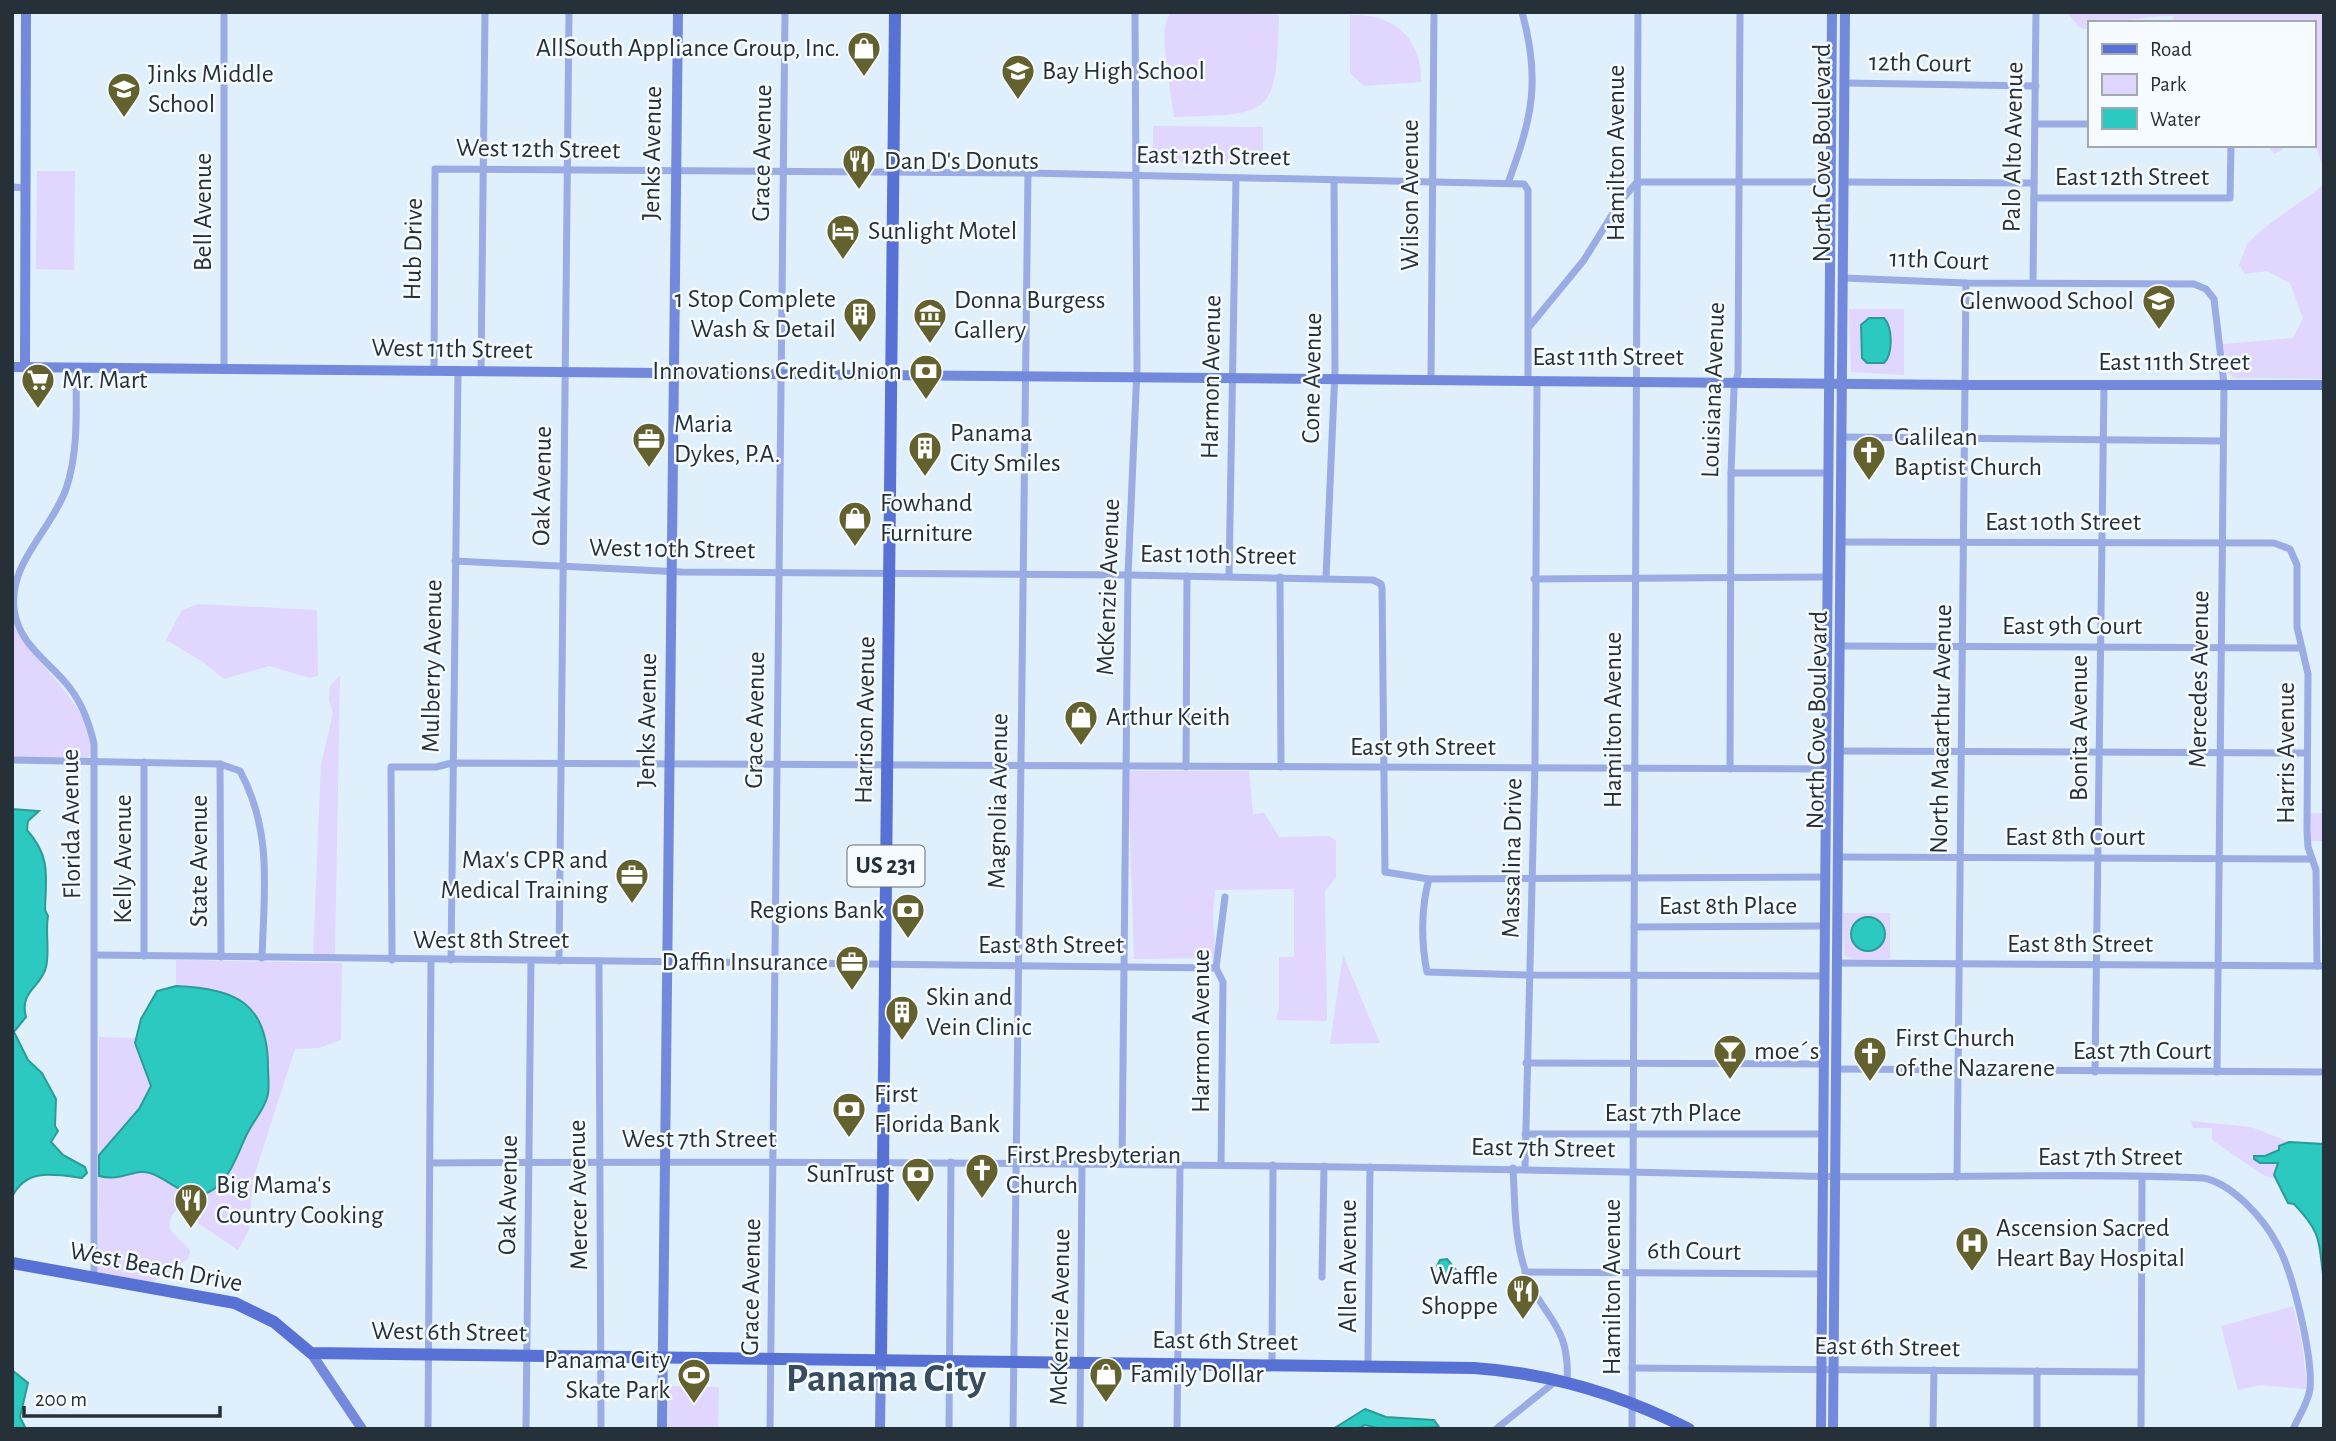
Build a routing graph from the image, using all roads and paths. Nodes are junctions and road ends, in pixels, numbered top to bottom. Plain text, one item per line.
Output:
1 (26, 12) edge
2 (224, 12) edge
3 (485, 12) edge
4 (569, 12) edge
5 (678, 12) edge
6 (785, 12) edge
7 (895, 12) edge
8 (1135, 12) edge
9 (1434, 12) edge
10 (1522, 12) edge
11 (1638, 12) edge
12 (1740, 12) edge
13 (1832, 12) edge
14 (1846, 12) edge
15 (2036, 12) edge
16 (1845, 83) junction
17 (2036, 86) junction
18 (2036, 124) junction
19 (2088, 124) edge
20 (2231, 147) edge
21 (435, 169) joint
22 (484, 169) junction
23 (567, 171) junction
24 (675, 172) junction
25 (783, 172) junction
26 (893, 172) junction
27 (1028, 173) junction
28 (1137, 175) junction
29 (1236, 178) junction
30 (1334, 180) junction
31 (1430, 181) junction
32 (1738, 181) junction
33 (1637, 182) junction
34 (1831, 182) junction
35 (1845, 182) junction
36 (1508, 183) junction
37 (2034, 183) junction
38 (12, 187) edge
39 (26, 188) junction
40 (1528, 190) joint
41 (2034, 198) junction
42 (1844, 278) junction
43 (1966, 283) junction
44 (2033, 283) junction
45 (2206, 289) joint
46 (1528, 327) junction
47 (12, 367) edge
48 (25, 367) junction
49 (76, 368) junction
50 (224, 370) junction
51 (433, 372) junction
52 (458, 372) junction
53 (481, 372) junction
54 (565, 373) junction
55 (673, 374) junction
56 (781, 374) junction
57 (891, 376) junction
58 (1026, 377) junction
59 (1137, 377) junction
60 (1232, 378) junction
61 (1334, 378) junction
62 (1431, 379) junction
63 (1532, 380) junction
64 (1636, 380) junction
65 (1735, 381) junction
66 (1830, 383) junction
67 (1843, 384) junction
68 (2224, 384) junction
69 (2104, 385) junction
70 (2324, 385) edge
71 (1966, 386) junction
72 (1843, 437) junction
73 (1966, 437) junction
74 (2102, 439) junction
75 (2223, 441) junction
76 (1731, 473) junction
77 (1829, 473) junction
78 (1842, 542) junction
79 (1965, 543) junction
80 (2101, 543) junction
81 (2221, 545) junction
82 (2283, 545) joint
83 (455, 561) junction
84 (561, 567) junction
85 (671, 572) junction
86 (778, 572) junction
87 (889, 574) junction
88 (1022, 575) junction
89 (1128, 575) junction
90 (1187, 576) junction
91 (1229, 576) junction
92 (1280, 577) junction
93 (1829, 577) junction
94 (1326, 578) junction
95 (1732, 578) junction
96 (1534, 579) junction
97 (1634, 579) junction
98 (1842, 646) junction
99 (1963, 646) junction
100 (2100, 646) junction
101 (2220, 648) junction
102 (2302, 648) junction
103 (1828, 687) junction
104 (1962, 750) junction
105 (1840, 751) junction
106 (2099, 752) junction
107 (2219, 752) junction
108 (2306, 753) junction
109 (12, 760) edge
110 (95, 762) junction
111 (144, 762) junction
112 (452, 763) junction
113 (220, 764) junction
114 (560, 764) junction
115 (669, 764) junction
116 (775, 765) junction
117 (887, 765) junction
118 (1019, 766) junction
119 (1124, 767) junction
120 (1186, 767) junction
121 (1281, 767) junction
122 (1383, 767) junction
123 (1534, 768) junction
124 (1634, 768) junction
125 (1730, 769) junction
126 (1826, 769) junction
127 (1839, 834) junction
128 (1838, 857) junction
129 (1961, 858) junction
130 (2219, 858) junction
131 (2099, 859) junction
132 (2312, 859) junction
133 (1532, 877) junction
134 (1634, 877) junction
135 (1824, 877) junction
136 (1429, 879) junction
137 (1225, 897) dead end
138 (1824, 900) junction
139 (1824, 926) junction
140 (1634, 928) junction
141 (96, 955) junction
142 (144, 956) junction
143 (221, 957) junction
144 (262, 958) junction
145 (392, 960) junction
146 (431, 960) junction
147 (451, 960) junction
148 (531, 961) junction
149 (559, 961) junction
150 (599, 961) junction
151 (667, 962) junction
152 (774, 962) junction
153 (1837, 962) junction
154 (885, 964) junction
155 (1958, 964) junction
156 (2098, 965) junction
157 (2217, 965) junction
158 (1018, 966) junction
159 (1122, 966) junction
160 (2320, 966) edge
161 (1216, 968) junction
162 (1527, 975) junction
163 (1634, 976) junction
164 (1823, 976) junction
165 (1836, 1037) junction
166 (1526, 1063) junction
167 (1633, 1063) junction
168 (1822, 1064) junction
169 (1835, 1069) junction
170 (1959, 1071) junction
171 (2095, 1072) junction
172 (2217, 1072) junction
173 (2324, 1072) edge
174 (1835, 1108) junction
175 (1634, 1133) junction
176 (1525, 1134) junction
177 (1821, 1134) junction
178 (600, 1160) junction
179 (665, 1160) junction
180 (774, 1160) junction
181 (529, 1162) junction
182 (883, 1162) junction
183 (951, 1162) junction
184 (431, 1163) junction
185 (1016, 1163) junction
186 (1082, 1163) junction
187 (1122, 1164) junction
188 (1180, 1164) junction
189 (1221, 1165) junction
190 (1273, 1165) junction
191 (1324, 1166) junction
192 (1370, 1167) junction
193 (1513, 1168) junction
194 (1525, 1168) junction
195 (1633, 1170) junction
196 (1821, 1176) junction
197 (1834, 1176) junction
198 (1957, 1177) junction
199 (2142, 1178) junction
200 (12, 1264) edge
201 (1632, 1271) junction
202 (1525, 1272) junction
203 (1820, 1273) junction
204 (1322, 1277) dead end
205 (94, 1278) junction
206 (311, 1353) junction
207 (429, 1355) junction
208 (527, 1356) junction
209 (601, 1357) junction
210 (663, 1357) junction
211 (771, 1359) junction
212 (881, 1360) junction
213 (949, 1361) junction
214 (1014, 1361) junction
215 (1080, 1362) junction
216 (1178, 1363) junction
217 (1272, 1364) junction
218 (1368, 1365) junction
219 (1632, 1368) junction
220 (1820, 1369) junction
221 (1833, 1369) junction
222 (1934, 1370) junction
223 (2037, 1371) junction
224 (2141, 1372) junction
225 (1562, 1382) junction
226 (1632, 1403) junction
227 (362, 1429) edge
228 (428, 1429) edge
229 (526, 1429) edge
230 (601, 1429) edge
231 (662, 1429) edge
232 (770, 1429) edge
233 (880, 1429) edge
234 (948, 1429) edge
235 (1013, 1429) edge
236 (1080, 1429) edge
237 (1177, 1429) edge
238 (1496, 1429) edge
239 (1632, 1429) edge
240 (1689, 1429) edge
241 (1821, 1429) edge
242 (1833, 1429) edge
243 (1933, 1429) edge
244 (2037, 1429) edge
245 (2141, 1429) edge
246 (2293, 1429) edge

1 - 39 main road
2 - 50 street, Bell Avenue
3 - 22 street
4 - 23 street, Oak Avenue
5 - 24 main road, Jenks Avenue
6 - 25 street, Grace Avenue
7 - 26 main road, Harrison Avenue / US 231
8 - 28 street, McKenzie Avenue
9 - 31 street, Wilson Avenue
10 - 36 street
11 - 33 street, Hamilton Avenue
12 - 32 street, Louisiana Avenue
13 - 34 main road, North Cove Boulevard
14 - 16 main road, North Cove Boulevard
15 - 17 street, Palo Alto Avenue
16 - 17 street, 12th Court
16 - 35 main road, North Cove Boulevard
17 - 18 street, Palo Alto Avenue
18 - 19 street
18 - 37 street, Palo Alto Avenue
20 - 41 street, East 12th Street
21 - 22 street, West 12th Street
21 - 51 street, Hub Drive
22 - 23 street, West 12th Street
22 - 53 street
23 - 24 street, West 12th Street
23 - 54 street, Oak Avenue
24 - 25 street, West 12th Street
24 - 55 main road, Jenks Avenue
25 - 26 street, West 12th Street
25 - 56 street, Grace Avenue
26 - 27 street, East 12th Street
26 - 57 main road, Harrison Avenue / US 231
27 - 28 street, East 12th Street
27 - 58 street, Magnolia Avenue
28 - 29 street, East 12th Street
28 - 59 street, McKenzie Avenue
29 - 30 street, East 12th Street
29 - 60 street, Harmon Avenue
30 - 31 street, East 12th Street
30 - 61 street, Cone Avenue
31 - 36 street, East 12th Street
31 - 62 street, Wilson Avenue
32 - 33 street
32 - 34 street
32 - 65 street, Louisiana Avenue
33 - 46 street
33 - 64 street, Hamilton Avenue
34 - 66 main road, North Cove Boulevard
35 - 37 street, East 12th Street
35 - 42 main road, North Cove Boulevard
36 - 40 street, East 12th Street
37 - 41 street, Palo Alto Avenue
38 - 39 street
39 - 48 main road
40 - 46 street, Massalina Drive
41 - 44 street, Palo Alto Avenue
42 - 43 street, 11th Court
42 - 67 main road, North Cove Boulevard
43 - 44 street, 11th Court
43 - 71 street, North Macarthur Avenue
44 - 45 street, 11th Court
45 - 68 street, Mercedes Avenue
46 - 63 street, Massalina Drive
47 - 48 main road, West 11th Street
48 - 49 main road, West 11th Street
49 - 50 main road, West 11th Street
49 - 110 street, Florida Avenue
50 - 51 main road, West 11th Street
51 - 52 main road, West 11th Street
52 - 53 main road, West 11th Street
52 - 83 street, Mulberry Avenue
53 - 54 main road, West 11th Street
54 - 55 main road, West 11th Street
54 - 84 street, Oak Avenue
55 - 56 main road, West 11th Street
55 - 85 main road, Jenks Avenue
56 - 57 main road, West 11th Street
56 - 86 street, Grace Avenue
57 - 58 main road, East 11th Street
57 - 87 main road, Harrison Avenue / US 231
58 - 59 main road, East 11th Street
58 - 88 street, Magnolia Avenue
59 - 60 main road, East 11th Street
59 - 89 street, McKenzie Avenue
60 - 61 main road, East 11th Street
60 - 91 street, Harmon Avenue
61 - 62 main road, East 11th Street
61 - 94 street, Cone Avenue
62 - 63 main road, East 11th Street
63 - 64 main road, East 11th Street
63 - 96 street, Massalina Drive
64 - 65 main road, East 11th Street
64 - 97 street, Hamilton Avenue
65 - 66 main road, East 11th Street
65 - 76 street, Louisiana Avenue
66 - 67 main road, East 11th Street
66 - 77 main road, North Cove Boulevard
67 - 71 main road, East 11th Street
67 - 72 main road, North Cove Boulevard
68 - 69 main road, East 11th Street
68 - 70 main road, East 11th Street
68 - 75 street, Mercedes Avenue
69 - 71 main road, East 11th Street
69 - 74 street, Bonita Avenue
71 - 73 street, North Macarthur Avenue
72 - 73 street
72 - 78 main road, North Cove Boulevard
73 - 74 street
73 - 79 street, North Macarthur Avenue
74 - 75 street
74 - 80 street, Bonita Avenue
75 - 81 street, Mercedes Avenue
76 - 77 street
76 - 95 street, Louisiana Avenue
77 - 93 main road, North Cove Boulevard
78 - 79 street, East 10th Street
78 - 98 main road, North Cove Boulevard
79 - 80 street, East 10th Street
79 - 99 street, North Macarthur Avenue
80 - 81 street, East 10th Street
80 - 100 street, Bonita Avenue
81 - 82 street, East 10th Street
81 - 101 street, Mercedes Avenue
82 - 102 street, Harris Avenue
83 - 84 street, West 10th Street
83 - 112 street, Mulberry Avenue
84 - 85 street, West 10th Street
84 - 114 street, Oak Avenue
85 - 86 street, West 10th Street
85 - 115 main road, Jenks Avenue
86 - 87 street, West 10th Street
86 - 116 street, Grace Avenue
87 - 88 street, East 10th Street
87 - 117 main road, Harrison Avenue / US 231
88 - 89 street, East 10th Street
88 - 118 street, Magnolia Avenue
89 - 90 street, East 10th Street
89 - 119 street, McKenzie Avenue
90 - 91 street, East 10th Street
90 - 120 street
91 - 92 street, East 10th Street
92 - 94 street, East 10th Street
92 - 121 street
93 - 95 street
93 - 98 main road
93 - 103 main road, North Cove Boulevard
94 - 122 street, East 10th Street
95 - 97 street
95 - 125 street, Louisiana Avenue
96 - 97 street
96 - 123 street, Massalina Drive
97 - 124 street, Hamilton Avenue
98 - 99 street, East 9th Court
98 - 105 main road, North Cove Boulevard
99 - 100 street, East 9th Court
99 - 104 street, North Macarthur Avenue
100 - 101 street, East 9th Court
100 - 106 street, Bonita Avenue
101 - 102 street, East 9th Court
101 - 107 street, Mercedes Avenue
102 - 108 street, Harris Avenue
103 - 105 main road
103 - 126 main road, North Cove Boulevard
104 - 105 street
104 - 106 street
104 - 129 street, North Macarthur Avenue
105 - 127 main road, North Cove Boulevard
106 - 107 street
106 - 131 street, Bonita Avenue
107 - 108 street
107 - 130 street, Mercedes Avenue
108 - 132 street, Harris Avenue
109 - 110 street
110 - 111 street
110 - 141 street, Florida Avenue
111 - 113 street
111 - 142 street, Kelly Avenue
112 - 114 street, East 9th Street
112 - 145 street, East 9th Street
112 - 147 street, Mulberry Avenue
113 - 143 street, State Avenue
113 - 144 street
114 - 115 street, East 9th Street
114 - 149 street, Oak Avenue
115 - 116 street, East 9th Street
115 - 151 main road, Jenks Avenue
116 - 117 street, East 9th Street
116 - 152 street, Grace Avenue
117 - 118 street, East 9th Street
117 - 154 main road, Harrison Avenue / US 231
118 - 119 street, East 9th Street
118 - 158 street, Magnolia Avenue
119 - 120 street, East 9th Street
119 - 159 street, McKenzie Avenue
120 - 121 street, East 9th Street
121 - 122 street, East 9th Street
122 - 123 street, East 9th Street
122 - 136 street
123 - 124 street, East 9th Street
123 - 133 street, Massalina Drive
124 - 125 street, East 9th Street
124 - 134 street, Hamilton Avenue
125 - 126 street, East 9th Street
126 - 127 main road
126 - 135 main road, North Cove Boulevard
127 - 128 main road, North Cove Boulevard
128 - 129 street, East 8th Court
128 - 153 main road, North Cove Boulevard
129 - 131 street, East 8th Court
129 - 155 street, North Macarthur Avenue
130 - 131 street, East 8th Court
130 - 132 street, East 8th Court
130 - 157 street, Mercedes Avenue
131 - 156 street, Bonita Avenue
132 - 160 street, Harris Avenue
133 - 134 street
133 - 136 street
133 - 162 street, Massalina Drive
134 - 135 street
134 - 140 street, Hamilton Avenue
135 - 138 main road, North Cove Boulevard
136 - 162 street
137 - 161 street, Harmon Avenue
138 - 139 main road, North Cove Boulevard
138 - 153 main road
139 - 140 street, East 8th Place
139 - 164 main road, North Cove Boulevard
140 - 163 street, Hamilton Avenue
141 - 142 street, West 8th Street
141 - 205 street, Florida Avenue
142 - 143 street, West 8th Street
143 - 144 street, West 8th Street
144 - 145 street, West 8th Street
145 - 146 street, West 8th Street
146 - 147 street, West 8th Street
146 - 184 street
147 - 148 street, West 8th Street
148 - 149 street, West 8th Street
148 - 181 street, Oak Avenue
149 - 150 street, West 8th Street
150 - 151 street, West 8th Street
150 - 178 street, Mercer Avenue
151 - 152 street, West 8th Street
151 - 179 main road, Jenks Avenue
152 - 154 street, West 8th Street
152 - 180 street, Grace Avenue
153 - 155 street, East 8th Street
153 - 165 main road, North Cove Boulevard
154 - 158 street, East 8th Street
154 - 182 main road, Harrison Avenue / US 231
155 - 156 street, East 8th Street
155 - 170 street, North Macarthur Avenue
156 - 157 street, East 8th Street
156 - 171 street, Bonita Avenue
157 - 160 street, East 8th Street
157 - 172 street, Mercedes Avenue
158 - 159 street, East 8th Street
158 - 185 street, Magnolia Avenue
159 - 161 street, East 8th Street
159 - 187 street, McKenzie Avenue
161 - 189 street, Harmon Avenue
162 - 163 street
162 - 166 street, Massalina Drive
163 - 164 street
163 - 167 street, Hamilton Avenue
164 - 165 main road
164 - 168 main road, North Cove Boulevard
165 - 169 main road, North Cove Boulevard
166 - 167 street
166 - 176 street, Massalina Drive
167 - 168 street
167 - 175 street, Hamilton Avenue
168 - 174 main road
168 - 177 main road, North Cove Boulevard
169 - 170 street, East 7th Court
169 - 174 main road, North Cove Boulevard
170 - 171 street, East 7th Court
170 - 198 street, North Macarthur Avenue
171 - 172 street, East 7th Court
172 - 173 street, East 7th Court
174 - 197 main road, North Cove Boulevard
175 - 176 street, East 7th Place
175 - 177 street, East 7th Place
175 - 195 street, Hamilton Avenue
176 - 194 street, Massalina Drive
177 - 196 main road, North Cove Boulevard
178 - 179 street, West 7th Street
178 - 181 street, West 7th Street
178 - 209 street, Mercer Avenue
179 - 180 street, West 7th Street
179 - 210 main road, Jenks Avenue
180 - 182 street, West 7th Street
180 - 211 street, Grace Avenue
181 - 184 street, West 7th Street
181 - 208 street, Oak Avenue
182 - 183 street, East 7th Street
182 - 212 main road, Harrison Avenue / US 231
183 - 185 street, East 7th Street
183 - 213 street
184 - 207 street
185 - 186 street, East 7th Street
185 - 214 street, Magnolia Avenue
186 - 187 street, East 7th Street
186 - 215 street, McKenzie Avenue
187 - 188 street, East 7th Street
188 - 189 street, East 7th Street
188 - 216 street
189 - 190 street, East 7th Street
190 - 191 street, East 7th Street
190 - 217 street
191 - 192 street, East 7th Street
191 - 204 street
192 - 193 street, East 7th Street
192 - 218 street, Allen Avenue
193 - 194 street, East 7th Street
193 - 202 street
194 - 195 street, East 7th Street
195 - 196 street, East 7th Street
195 - 201 street, Hamilton Avenue
196 - 197 street, East 7th Street
196 - 203 main road, North Cove Boulevard
197 - 198 street, East 7th Street
197 - 221 main road, North Cove Boulevard
198 - 199 street, East 7th Street
199 - 224 street
199 - 246 street, East 7th Street
200 - 205 main road, West Beach Drive
201 - 202 street, 6th Court
201 - 203 street, 6th Court
201 - 219 street, Hamilton Avenue
202 - 225 street
203 - 220 main road, North Cove Boulevard
205 - 206 main road, West Beach Drive
206 - 207 main road, West 6th Street
206 - 227 main road, West Beach Drive
207 - 208 main road, West 6th Street
207 - 228 street
208 - 209 main road, West 6th Street
208 - 229 street, Oak Avenue
209 - 210 main road, West 6th Street
209 - 230 street, Mercer Avenue
210 - 211 main road, West 6th Street
210 - 231 main road, Jenks Avenue
211 - 212 main road, West 6th Street
211 - 232 street, Grace Avenue
212 - 213 main road, East 6th Street
212 - 233 main road, Harrison Avenue
213 - 214 main road, East 6th Street
213 - 234 street
214 - 215 main road, East 6th Street
214 - 235 street, Magnolia Avenue
215 - 216 main road, East 6th Street
215 - 236 street, McKenzie Avenue
216 - 217 main road, East 6th Street
216 - 237 street
217 - 218 main road, East 6th Street
218 - 225 main road, East 6th Street
219 - 220 street, East 6th Street
219 - 226 street, Hamilton Avenue
220 - 221 street, East 6th Street
220 - 241 main road, North Cove Boulevard
221 - 222 street, East 6th Street
221 - 242 main road, North Cove Boulevard
222 - 223 street, East 6th Street
222 - 243 street
223 - 224 street, East 6th Street
223 - 244 street
224 - 245 street
225 - 226 main road, East 6th Street
225 - 238 street
226 - 239 street, Hamilton Avenue
226 - 240 main road, East 6th Street

